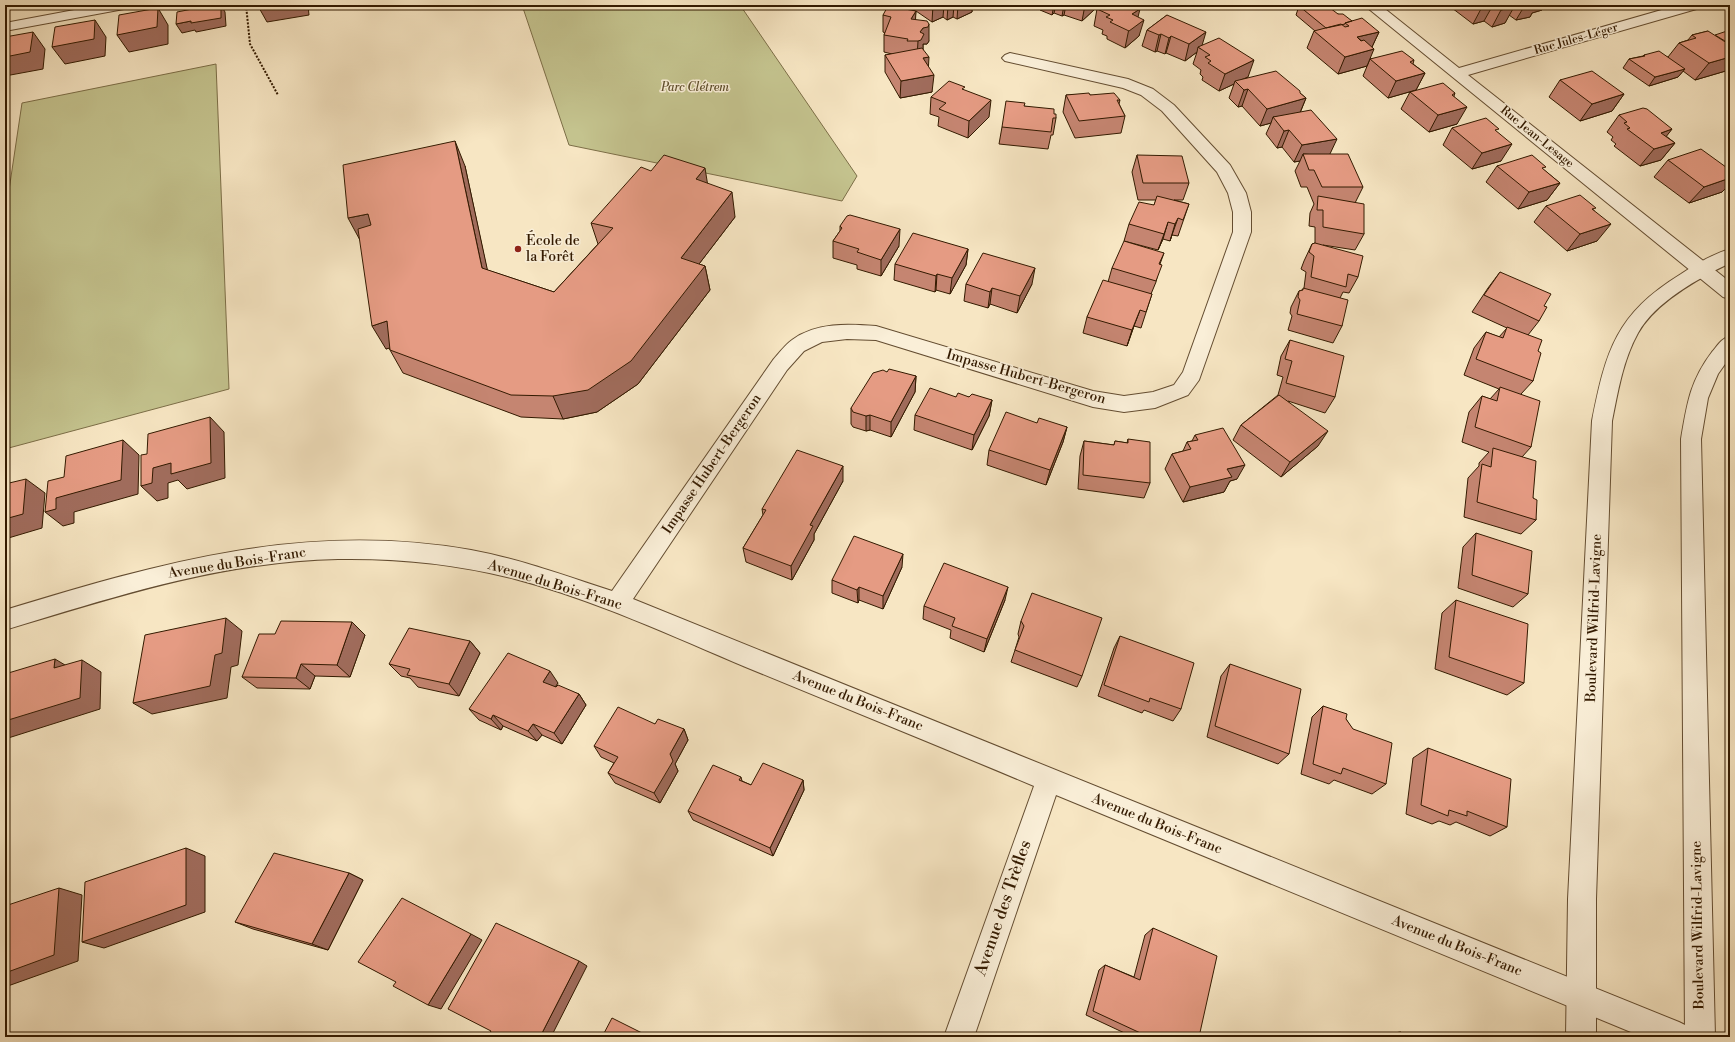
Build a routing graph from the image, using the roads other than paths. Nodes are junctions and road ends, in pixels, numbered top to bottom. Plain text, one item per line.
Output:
1 (124, 5) edge
2 (1371, 5) edge
3 (1696, 5) edge
4 (1670, 8) edge
5 (5, 27) edge
6 (1010, 58) dead end
7 (1457, 73) junction
8 (1730, 255) edge
9 (1703, 268) junction
10 (1730, 292) edge
11 (1730, 343) edge
12 (617, 603) junction
13 (5, 620) edge
14 (1049, 780) junction
15 (1582, 997) junction
16 (959, 1037) edge
17 (1580, 1037) edge
18 (1679, 1037) edge
19 (1700, 1037) edge

1 - 5 street
2 - 7 street, Rue Jean-Lesage
3 - 4 street, Rue Jules-Léger
4 - 7 street, Rue Jules-Léger
6 - 12 street, Impasse Hubert-Bergeron
7 - 9 street, Rue Jean-Lesage
8 - 9 street, Boulevard Wilfrid-Lavigne
9 - 10 street, Rue Jean-Lesage
9 - 15 street, Boulevard Wilfrid-Lavigne
11 - 19 street, Boulevard Wilfrid-Lavigne
12 - 13 street, Avenue du Bois-Franc
12 - 14 street, Avenue du Bois-Franc
14 - 15 street, Avenue du Bois-Franc
14 - 16 street, Avenue des Trèfles
15 - 17 street, Boulevard Wilfrid-Lavigne
15 - 18 street, Avenue du Bois-Franc

